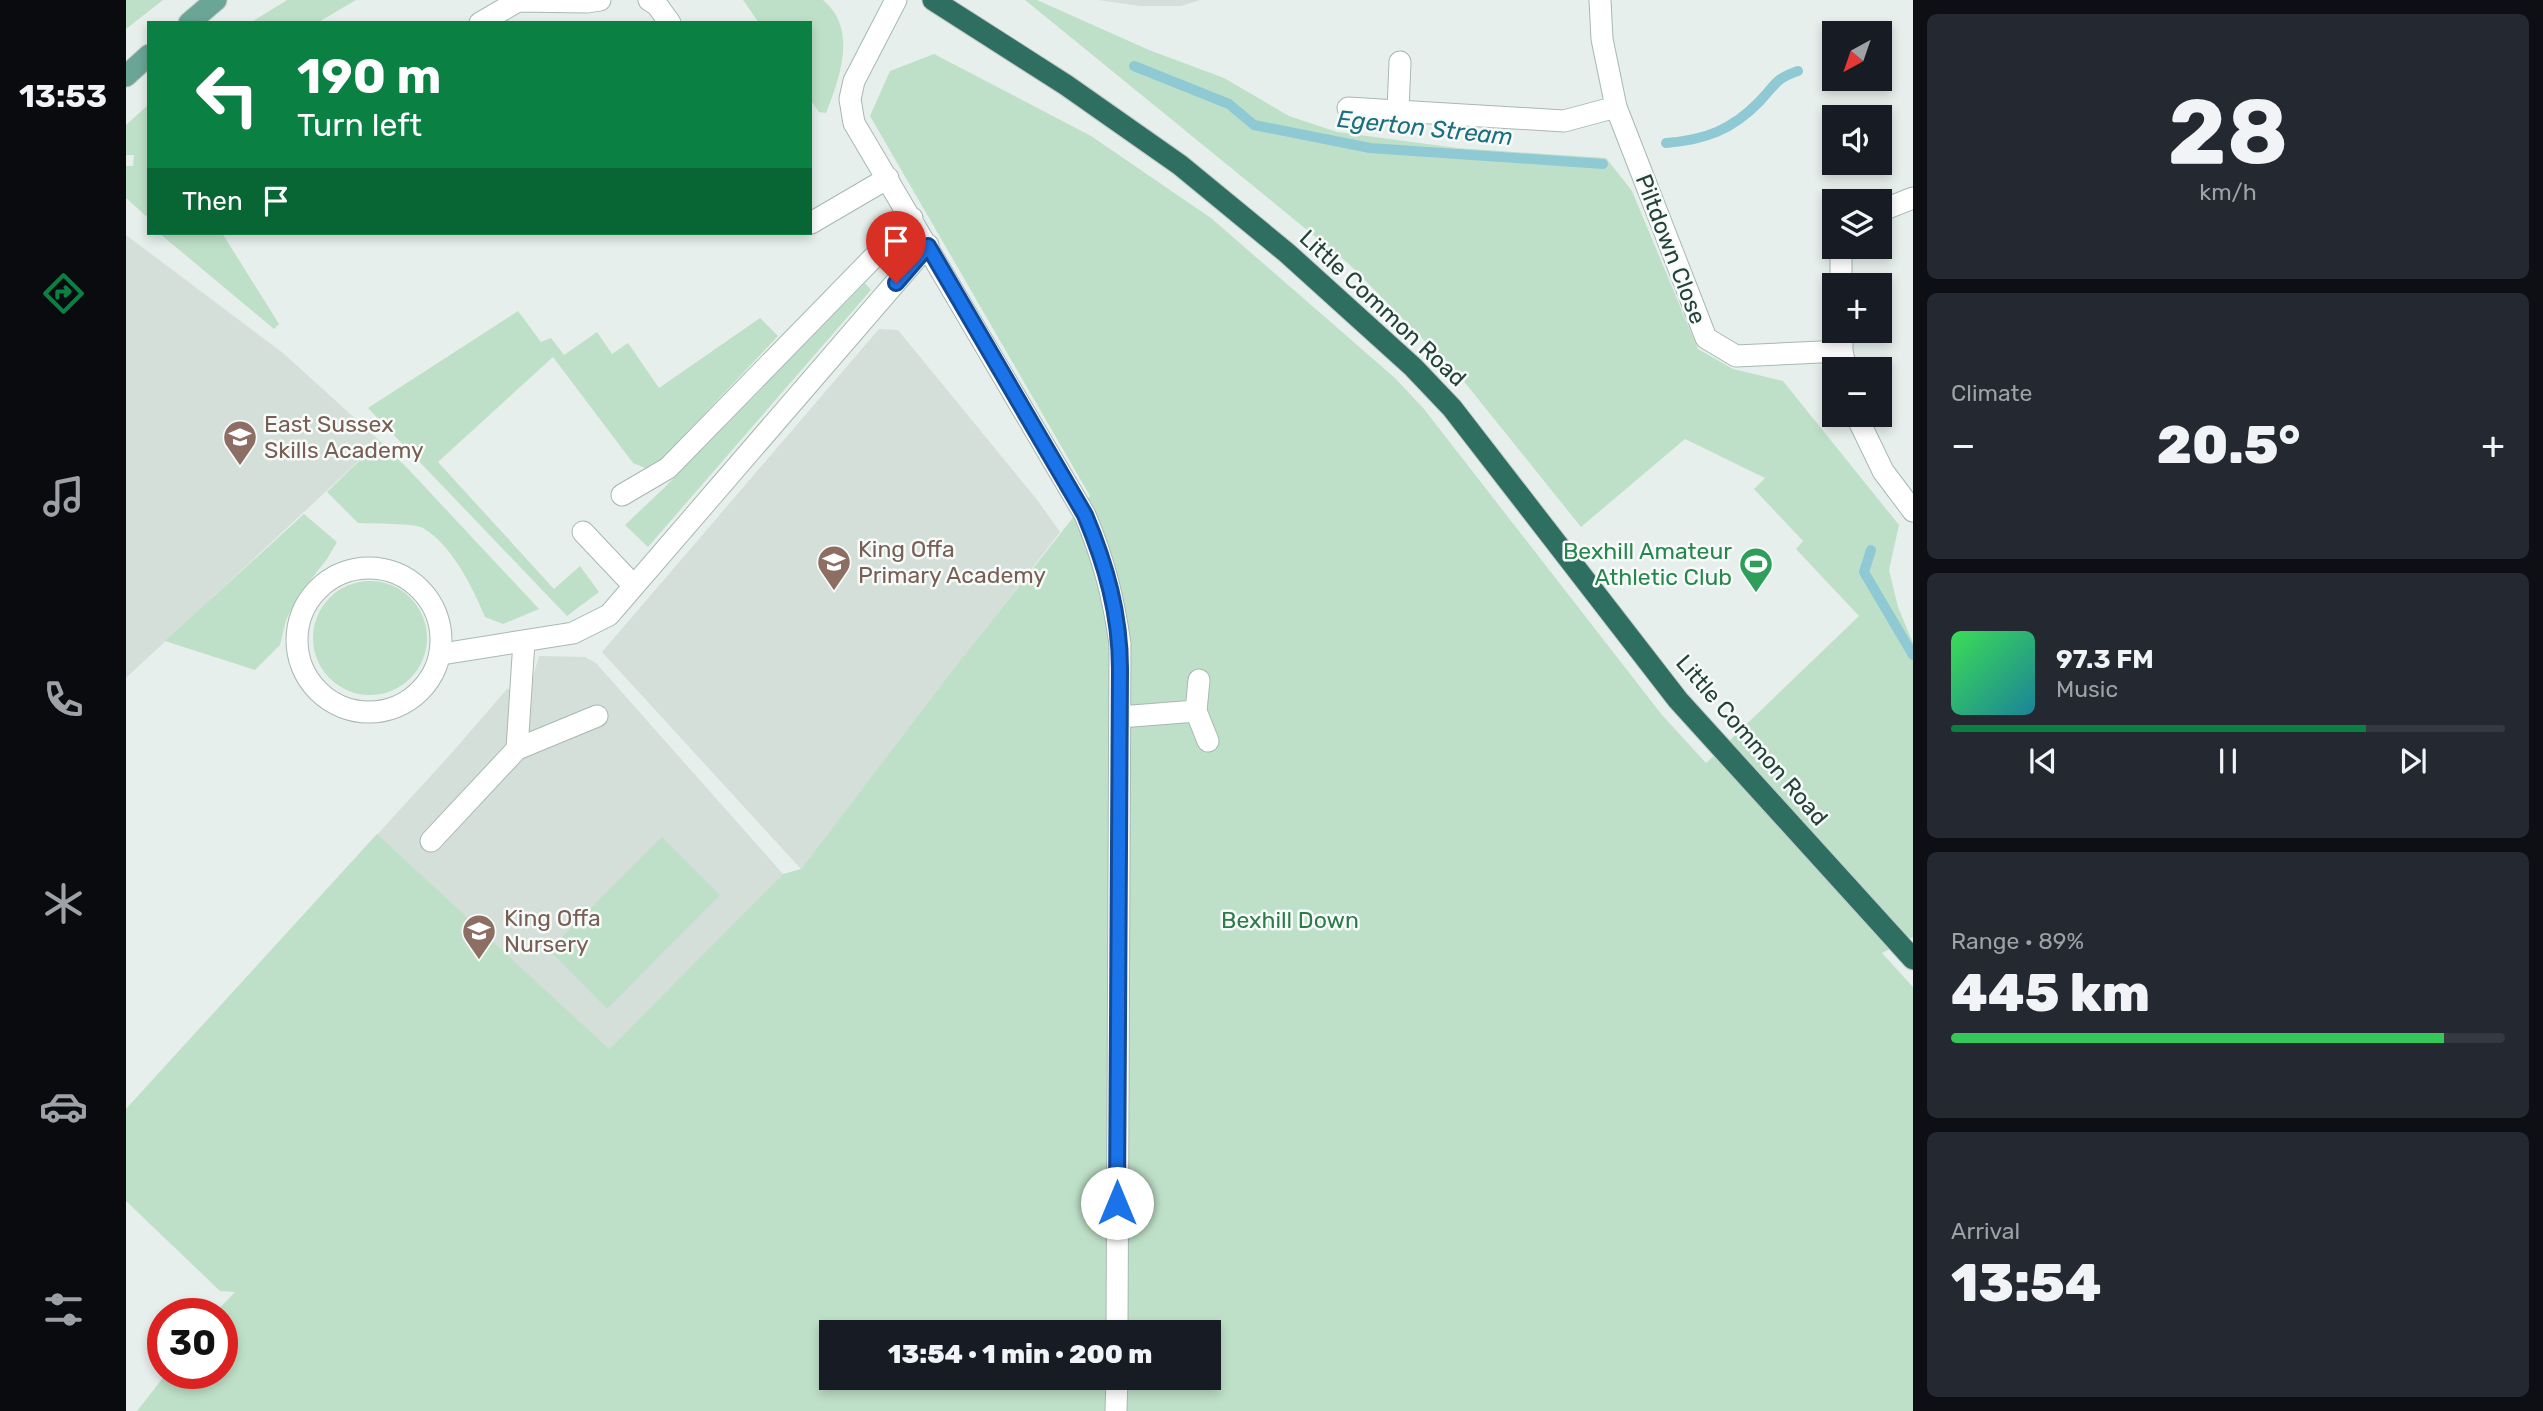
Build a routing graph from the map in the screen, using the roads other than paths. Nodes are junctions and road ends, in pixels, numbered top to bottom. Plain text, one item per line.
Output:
1 (600, 0) edge
2 (649, 0) edge
3 (896, 0) edge
4 (933, 0) edge
5 (1600, 0) edge
6 (218, 2) edge
7 (192, 21) edge
8 (483, 21) edge
9 (669, 21) edge
10 (147, 57) edge
11 (1400, 62) dead end
12 (126, 76) edge
13 (1616, 107) junction
14 (1348, 108) dead end
15 (1398, 110) junction
16 (888, 178) junction
17 (1913, 198) edge
18 (1892, 206) edge
19 (912, 218) junction
20 (812, 222) edge
21 (928, 246) junction
22 (1844, 350) edge
23 (1862, 427) edge
24 (622, 495) dead end
25 (1913, 511) edge
26 (583, 532) dead end
27 (634, 586) junction
28 (524, 641) junction
29 (442, 654) junction
30 (1199, 680) dead end
31 (1195, 711) junction
32 (597, 716) dead end
33 (1120, 718) junction
34 (1208, 741) dead end
35 (517, 749) junction
36 (431, 841) dead end
37 (1913, 959) edge
38 (1117, 1320) edge
39 (1116, 1390) edge
40 (1116, 1411) edge

1 - 8 street
2 - 9 street
3 - 16 street
4 - 37 highway, Little Common Road
5 - 13 street, Piltdown Close
6 - 7 main road
10 - 12 main road
11 - 15 street
13 - 15 street
13 - 22 street, Piltdown Close
14 - 15 street
16 - 19 street
16 - 20 street
17 - 18 street
19 - 21 street
19 - 24 street
21 - 27 street
21 - 33 street
23 - 25 street
26 - 27 street
27 - 28 street
28 - 29 street
28 - 35 street
29 - 29 street
30 - 31 street
31 - 33 street
31 - 34 street
32 - 35 street
33 - 38 street
35 - 36 street
39 - 40 street

